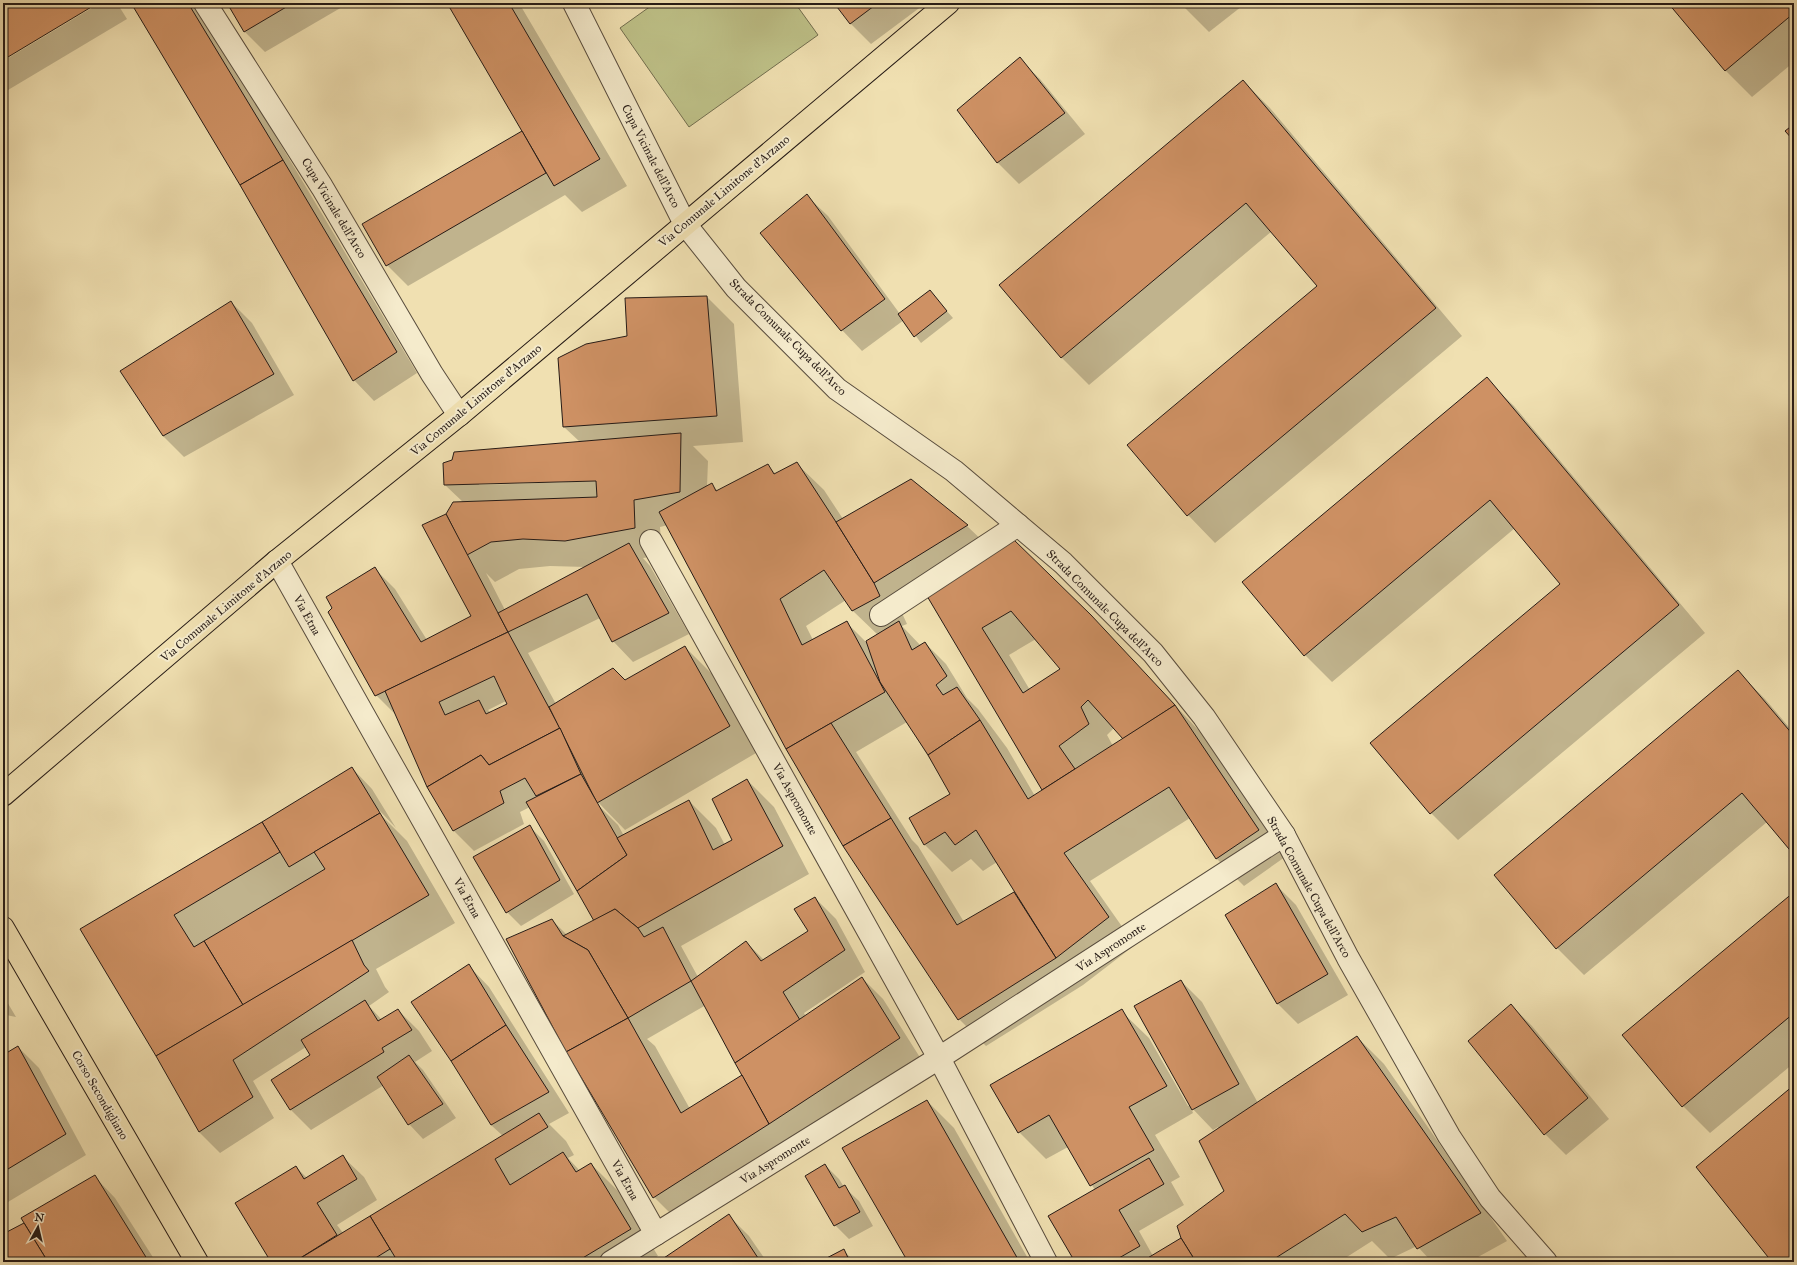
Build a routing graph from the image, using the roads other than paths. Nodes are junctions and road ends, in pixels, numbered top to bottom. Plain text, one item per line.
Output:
1 (205, 3) edge
2 (574, 3) edge
3 (948, 3) edge
4 (685, 224) junction
5 (459, 415) junction
6 (1018, 525) junction
7 (651, 541) dead end
8 (277, 561) junction
9 (881, 615) dead end
10 (3, 795) edge
11 (1284, 835) junction
12 (3, 928) edge
13 (939, 1058) junction
14 (656, 1234) junction
15 (196, 1262) edge
16 (611, 1262) edge
17 (1046, 1262) edge
18 (1546, 1262) edge

1 - 5 street, Cupa Vicinale dell'Arco
2 - 4 street, Cupa Vicinale dell'Arco
3 - 4 main road, Via Comunale Limitone d'Arzano
4 - 5 main road, Via Comunale Limitone d'Arzano
4 - 6 street, Strada Comunale Cupa dell'Arco
5 - 8 main road, Via Comunale Limitone d'Arzano
6 - 9 street
6 - 11 street, Strada Comunale Cupa dell'Arco
7 - 13 street, Via Aspromonte
8 - 10 main road, Via Comunale Limitone d'Arzano
8 - 14 street, Via Etna
11 - 13 street, Via Aspromonte
11 - 18 street, Strada Comunale Cupa dell'Arco
12 - 15 main road, Corso Secondigliano
13 - 14 street, Via Aspromonte
13 - 17 street, Via Aspromonte
14 - 16 street, Via Aspromonte

